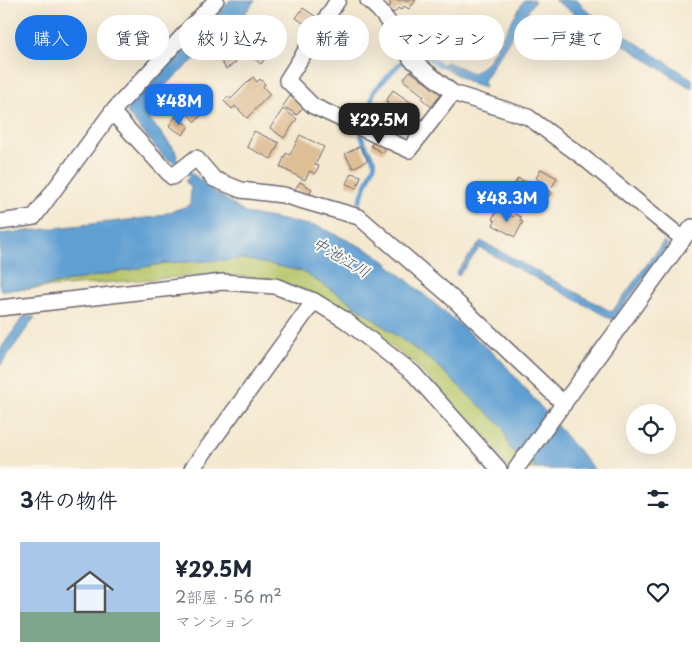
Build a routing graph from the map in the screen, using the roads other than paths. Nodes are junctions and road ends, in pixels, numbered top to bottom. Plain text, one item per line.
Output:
1 (216, 0) edge
2 (338, 0) edge
3 (368, 0) edge
4 (453, 94) junction
5 (112, 112) junction
6 (0, 222) edge
7 (688, 233) edge
8 (314, 301) junction
9 (0, 308) edge
10 (562, 407) junction
11 (192, 469) edge
12 (500, 469) edge
13 (516, 469) edge

1 - 5 street
2 - 4 street
3 - 4 street
4 - 7 street
5 - 6 street
5 - 10 street
7 - 10 street
8 - 9 street
8 - 11 street
8 - 12 street
10 - 13 street

